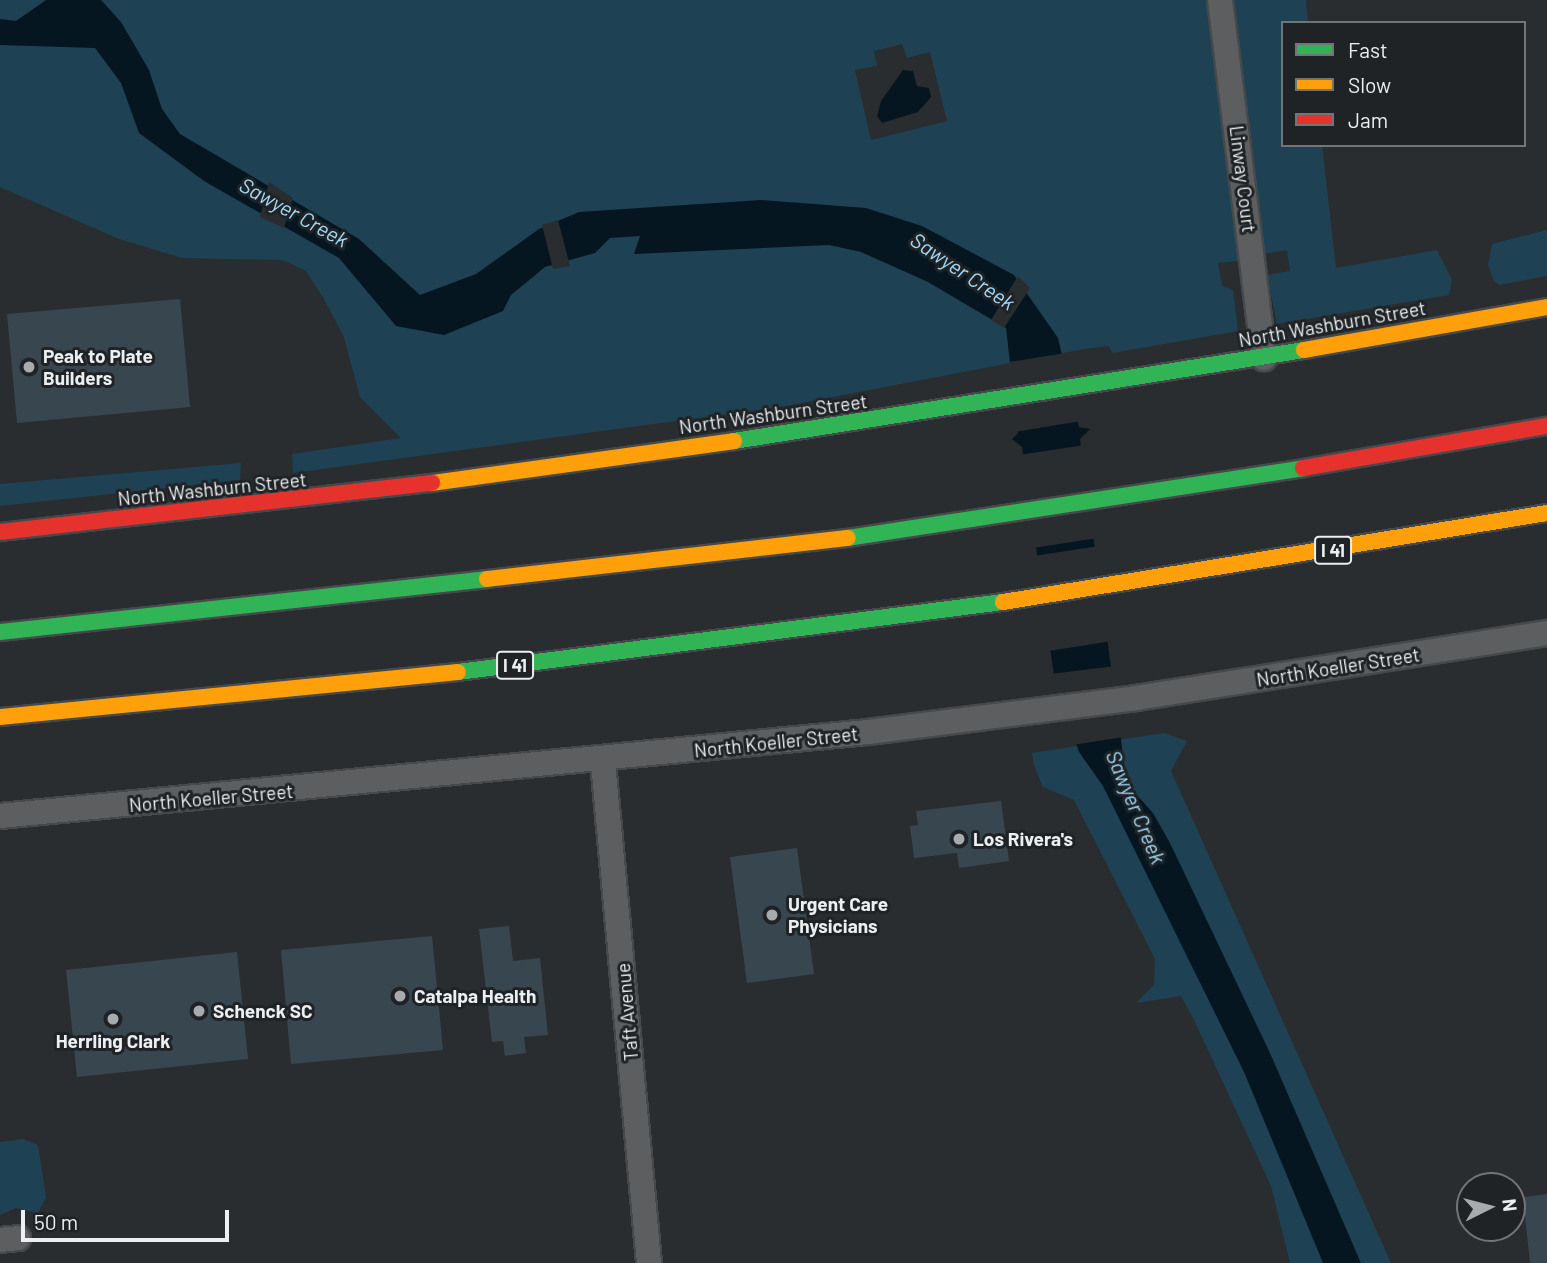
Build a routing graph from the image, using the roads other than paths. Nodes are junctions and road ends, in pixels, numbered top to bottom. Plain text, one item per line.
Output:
1 (1220, 0) edge
2 (1547, 307) edge
3 (1264, 358) junction
4 (1539, 411) dead end
5 (1547, 426) edge
6 (1514, 433) junction
7 (1547, 513) edge
8 (0, 532) edge
9 (0, 632) edge
10 (1547, 633) edge
11 (0, 717) edge
12 (603, 762) junction
13 (0, 816) edge
14 (649, 1263) edge

1 - 3 street, Linway Court
2 - 3 main road, North Washburn Street
3 - 8 main road, North Washburn Street
4 - 6 main road
5 - 6 main road
6 - 9 main road
7 - 11 main road, I 41
10 - 12 street, North Koeller Street
12 - 13 street, North Koeller Street
12 - 14 street, Taft Avenue

